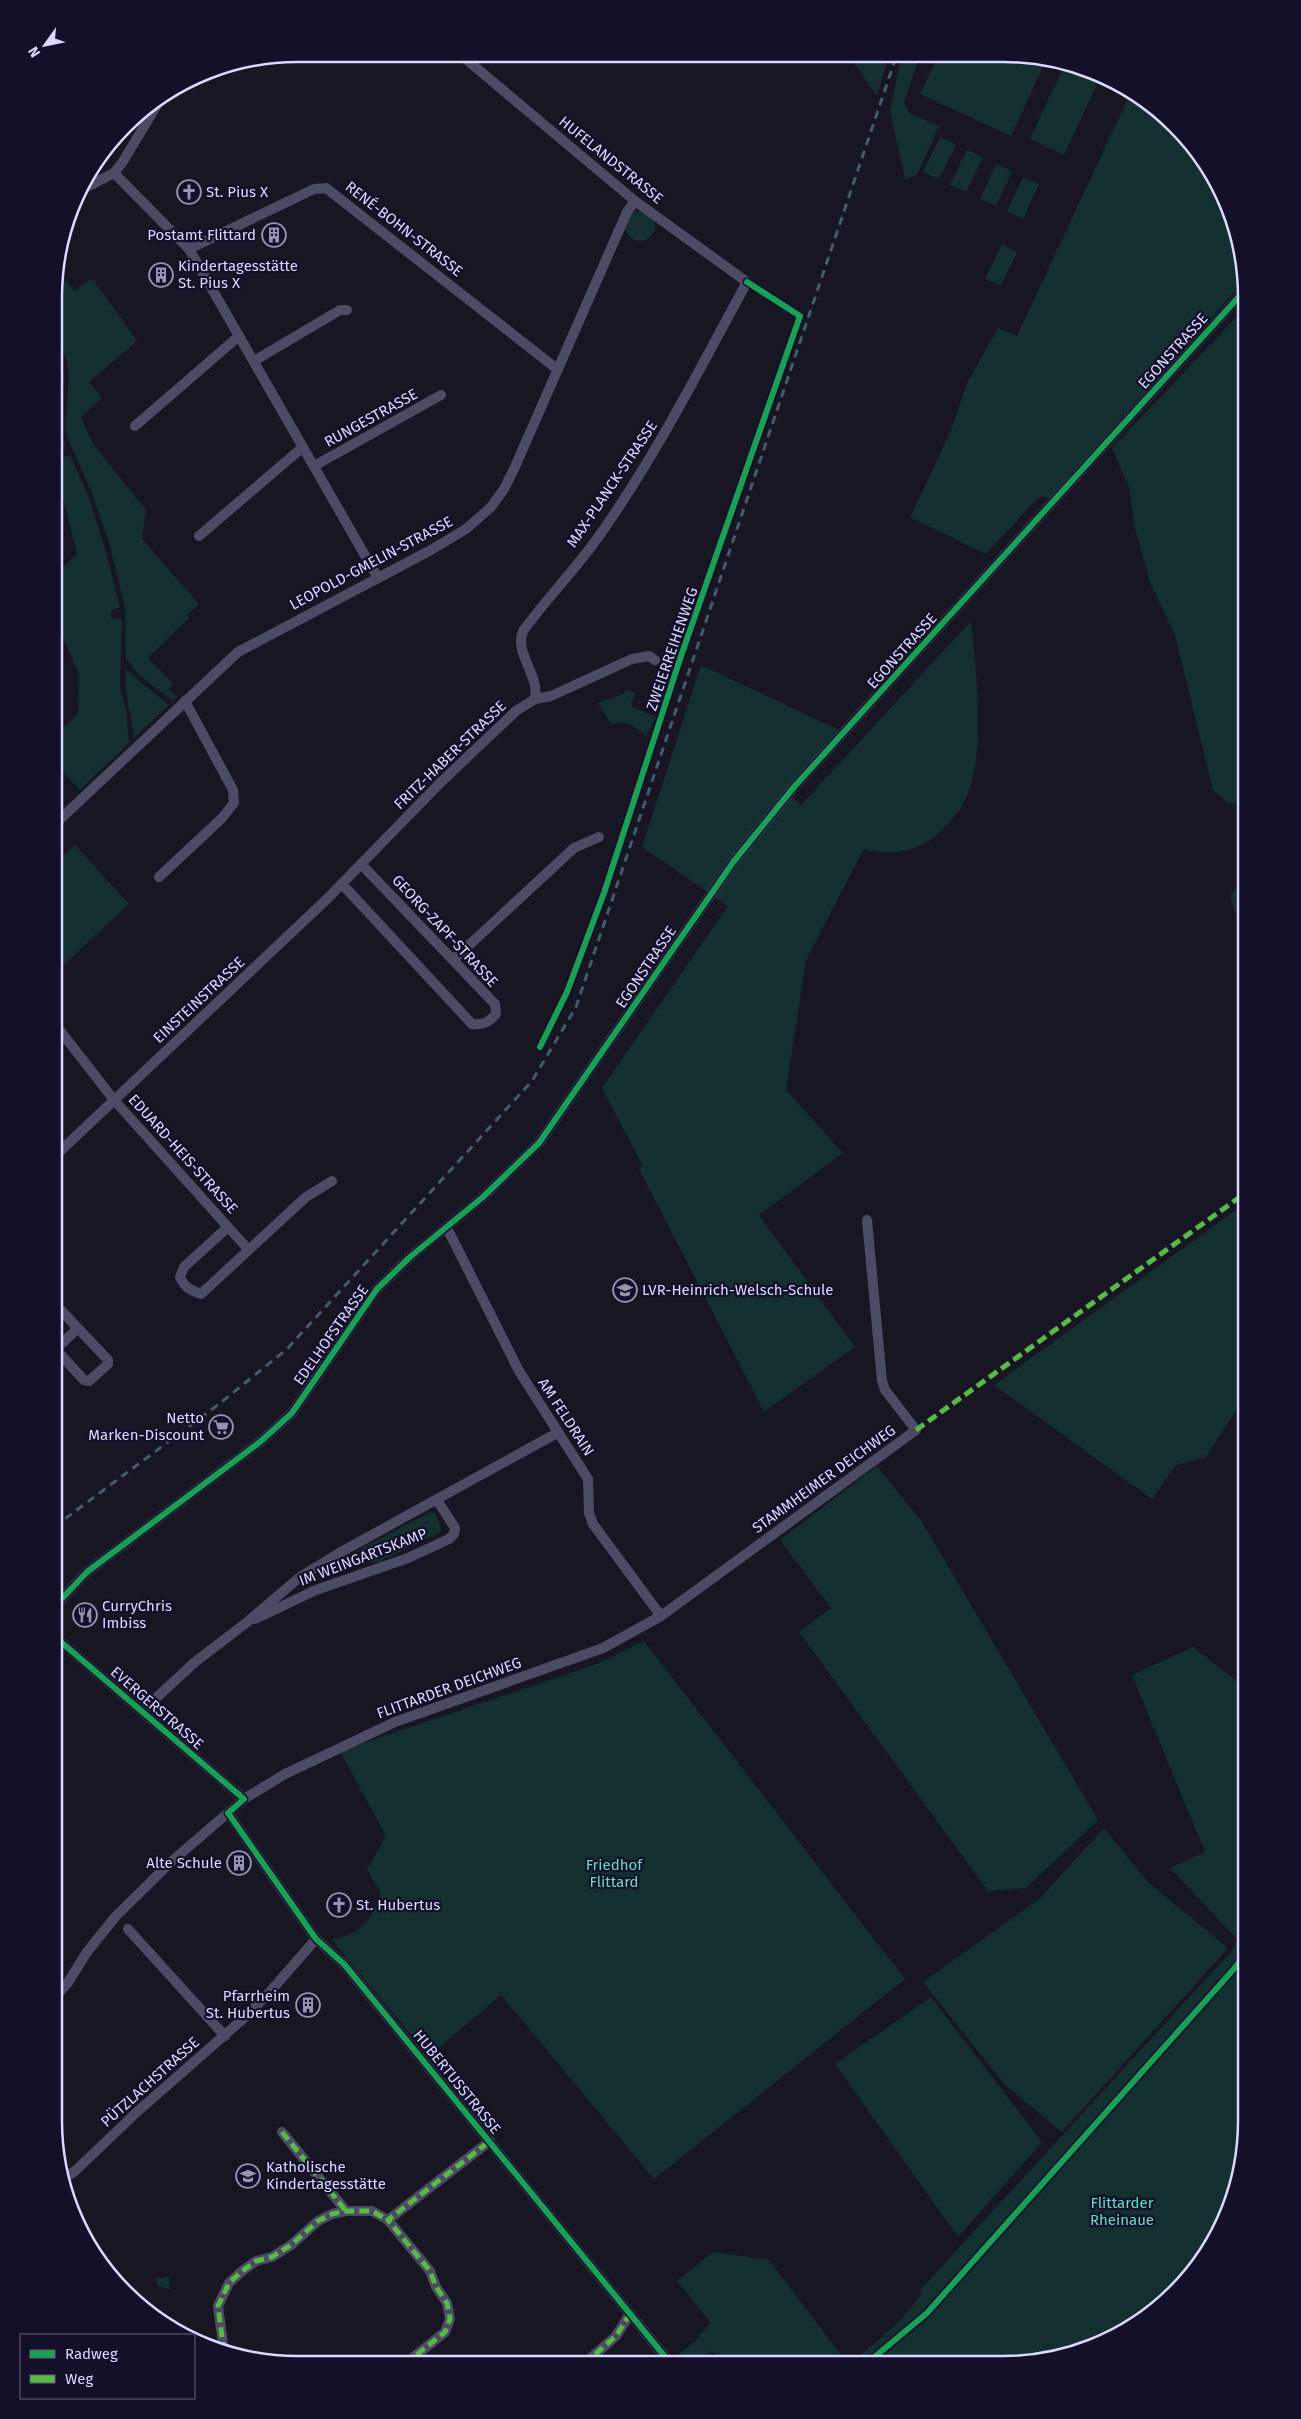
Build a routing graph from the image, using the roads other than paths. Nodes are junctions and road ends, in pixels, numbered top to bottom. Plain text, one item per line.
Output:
1 (469, 62) edge
2 (152, 114) edge
3 (114, 173) junction
4 (92, 184) edge
5 (635, 200) junction
6 (189, 249) junction
7 (747, 282) joint
8 (1238, 298) edge
9 (347, 310) dead end
10 (239, 336) junction
11 (254, 361) junction
12 (557, 369) junction
13 (441, 395) dead end
14 (135, 426) dead end
15 (303, 447) junction
16 (314, 466) junction
17 (199, 536) dead end
18 (378, 578) junction
19 (655, 660) dead end
20 (535, 699) junction
21 (185, 701) junction
22 (62, 817) edge
23 (599, 838) dead end
24 (361, 864) junction
25 (159, 877) dead end
26 (342, 884) junction
27 (453, 960) junction
28 (62, 1033) edge
29 (603, 1052) joint
30 (114, 1100) junction
31 (62, 1149) edge
32 (332, 1180) dead end
33 (867, 1220) dead end
34 (228, 1227) junction
35 (447, 1228) junction
36 (248, 1249) junction
37 (62, 1311) edge
38 (78, 1328) junction
39 (62, 1343) edge
40 (62, 1356) edge
41 (557, 1433) junction
42 (437, 1500) junction
43 (62, 1599) edge
44 (661, 1616) junction
45 (246, 1623) junction
46 (642, 1628) joint
47 (62, 1643) edge
48 (142, 1711) junction
49 (244, 1799) junction
50 (228, 1813) junction
51 (128, 1929) dead end
52 (316, 1938) junction
53 (62, 1989) edge
54 (226, 2036) junction
55 (282, 2132) dead end
56 (490, 2141) junction
57 (68, 2171) edge
58 (346, 2211) junction
59 (388, 2220) junction
60 (630, 2314) junction
61 (223, 2344) edge
62 (415, 2356) edge
63 (593, 2356) edge
64 (664, 2356) edge

1 - 5 street, HUFELANDSTRASSE
2 - 3 street
3 - 4 street
3 - 6 street, RUNGESTRASSE
5 - 7 street, HUFELANDSTRASSE
5 - 12 street, LEOPOLD-GMELIN-STRASSE
6 - 10 street, RUNGESTRASSE
6 - 12 street, RENÉ-BOHN-STRASSE
7 - 20 street, MAX-PLANCK-STRASSE
8 - 29 street, EGONSTRASSE
9 - 11 street
10 - 11 street, RUNGESTRASSE
10 - 14 street
11 - 15 street, RUNGESTRASSE
12 - 18 street, LEOPOLD-GMELIN-STRASSE
13 - 16 street, RUNGESTRASSE
15 - 16 street, RUNGESTRASSE
15 - 17 street, RUNGESTRASSE
16 - 18 street, RUNGESTRASSE
18 - 21 street, LEOPOLD-GMELIN-STRASSE
19 - 20 street, FRITZ-HABER-STRASSE
20 - 24 street, FRITZ-HABER-STRASSE
21 - 22 street, LEOPOLD-GMELIN-STRASSE
21 - 25 street
23 - 27 street
24 - 26 street, EINSTEINSTRASSE
24 - 27 street, GEORG-ZAPF-STRASSE
26 - 27 street, GEORG-ZAPF-STRASSE
26 - 30 street, EINSTEINSTRASSE
28 - 30 street, EDUARD-HEIS-STRASSE
29 - 35 street, EDELHOFSTRASSE
30 - 31 street, EINSTEINSTRASSE
30 - 34 street, EDUARD-HEIS-STRASSE
32 - 36 street, EDUARD-HEIS-STRASSE
33 - 44 street, STAMMHEIMER DEICHWEG
34 - 36 street, EDUARD-HEIS-STRASSE
34 - 36 street, EDUARD-HEIS-STRASSE
35 - 41 street, AM FELDRAIN
35 - 43 street, EDELHOFSTRASSE
37 - 38 street
38 - 39 street
38 - 40 street
41 - 42 street, IM WEINGARTSKAMP
41 - 44 street, AM FELDRAIN
42 - 45 street, IM WEINGARTSKAMP
42 - 45 street, IM WEINGARTSKAMP
44 - 46 street, STAMMHEIMER DEICHWEG
45 - 48 street, IM WEINGARTSKAMP
46 - 49 street, FLITTARDER DEICHWEG
47 - 48 street, EVERGERSTRASSE
48 - 49 street, EVERGERSTRASSE
49 - 50 street, FLITTARDER DEICHWEG
50 - 52 street, HUBERTUSSTRASSE
50 - 53 street, FLITTARDER DEICHWEG
51 - 54 street
52 - 54 street, PÜTZLACHSTRASSE
52 - 56 street, HUBERTUSSTRASSE
54 - 57 street, PÜTZLACHSTRASSE
55 - 58 street
56 - 59 street
56 - 60 street, HUBERTUSSTRASSE
58 - 59 street
58 - 61 street
59 - 62 street
60 - 63 street
60 - 64 street, HUBERTUSSTRASSE

